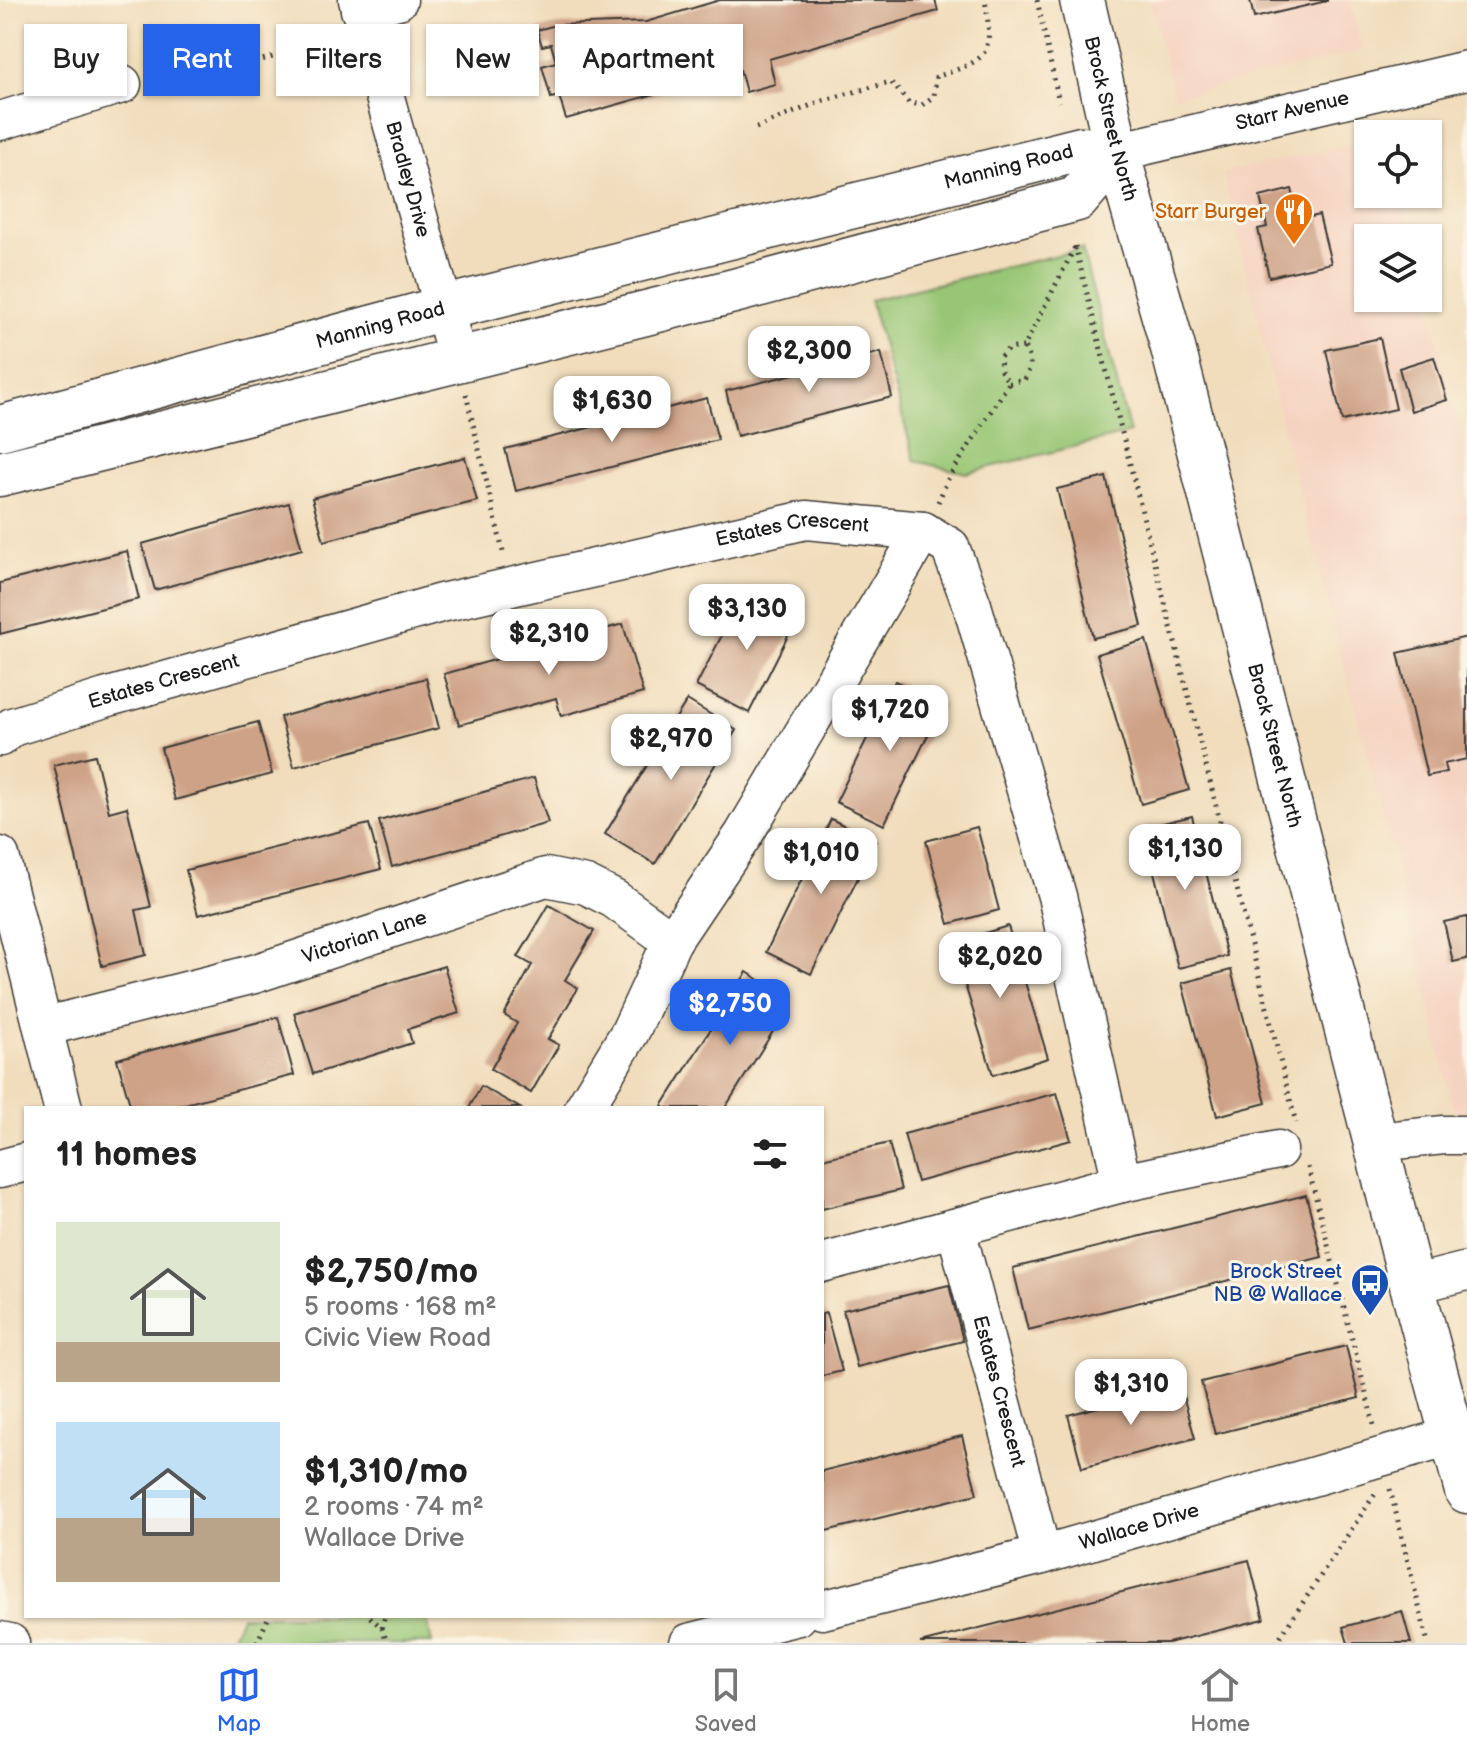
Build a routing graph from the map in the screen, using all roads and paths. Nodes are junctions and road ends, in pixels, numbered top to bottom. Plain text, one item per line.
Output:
1 (398, 0) edge
2 (985, 0) edge
3 (1037, 0) edge
4 (1082, 0) edge
5 (361, 14) edge
6 (1467, 70) edge
7 (127, 84) edge
8 (82, 96) edge
9 (1059, 102) dead end
10 (0, 121) edge
11 (756, 128) dead end
12 (1117, 152) junction
13 (445, 308) junction
14 (1024, 347) junction
15 (458, 360) junction
16 (1009, 383) junction
17 (0, 428) edge
18 (0, 474) edge
19 (923, 531) junction
20 (511, 588) junction
21 (0, 737) edge
22 (0, 856) edge
23 (672, 941) junction
24 (43, 1027) junction
25 (63, 1106) edge
26 (585, 1106) edge
27 (1467, 1135) edge
28 (1376, 1142) junction
29 (1294, 1146) junction
30 (24, 1163) edge
31 (0, 1169) edge
32 (1122, 1183) junction
33 (956, 1229) junction
34 (824, 1262) edge
35 (1467, 1271) edge
36 (1412, 1285) junction
37 (1460, 1434) edge
38 (1382, 1457) junction
39 (1467, 1491) edge
40 (1042, 1555) junction
41 (824, 1610) edge
42 (268, 1618) edge
43 (371, 1618) edge
44 (384, 1618) edge
45 (790, 1618) edge
46 (382, 1628) junction
47 (0, 1641) edge
48 (10, 1643) edge
49 (257, 1643) edge
50 (387, 1643) edge
51 (689, 1643) edge
52 (1276, 1643) edge
53 (1428, 1643) edge

1 - 5 street
2 - 11 path
3 - 9 path
4 - 12 main road, Brock Street North
5 - 7 path
5 - 13 street, Bradley Drive
6 - 12 street, Starr Avenue
8 - 10 street
12 - 13 main road, Manning Road
12 - 15 main road, Manning Road
12 - 28 main road, Brock Street North
13 - 15 street, Bradley Drive
13 - 17 main road, Manning Road
14 - 16 path
14 - 16 path
14 - 29 path
15 - 18 main road, Manning Road
15 - 20 path
16 - 19 path
19 - 20 street, Estates Crescent
19 - 23 street
19 - 32 street
20 - 21 street, Estates Crescent
22 - 24 street
23 - 24 street, Victorian Lane
23 - 26 street
24 - 25 street
27 - 28 street
28 - 36 main road, Brock Street North
29 - 32 street
29 - 38 path
30 - 31 street
32 - 33 street
33 - 34 street
33 - 40 street, Estates Crescent
35 - 36 street
36 - 37 main road, Brock Street North
37 - 38 street, Wallace Drive
37 - 39 main road, Brock Street North
38 - 40 street, Wallace Drive
40 - 41 street, Wallace Drive
42 - 49 path
43 - 46 path
44 - 46 path
45 - 51 street
46 - 50 path
47 - 48 street
52 - 53 path

